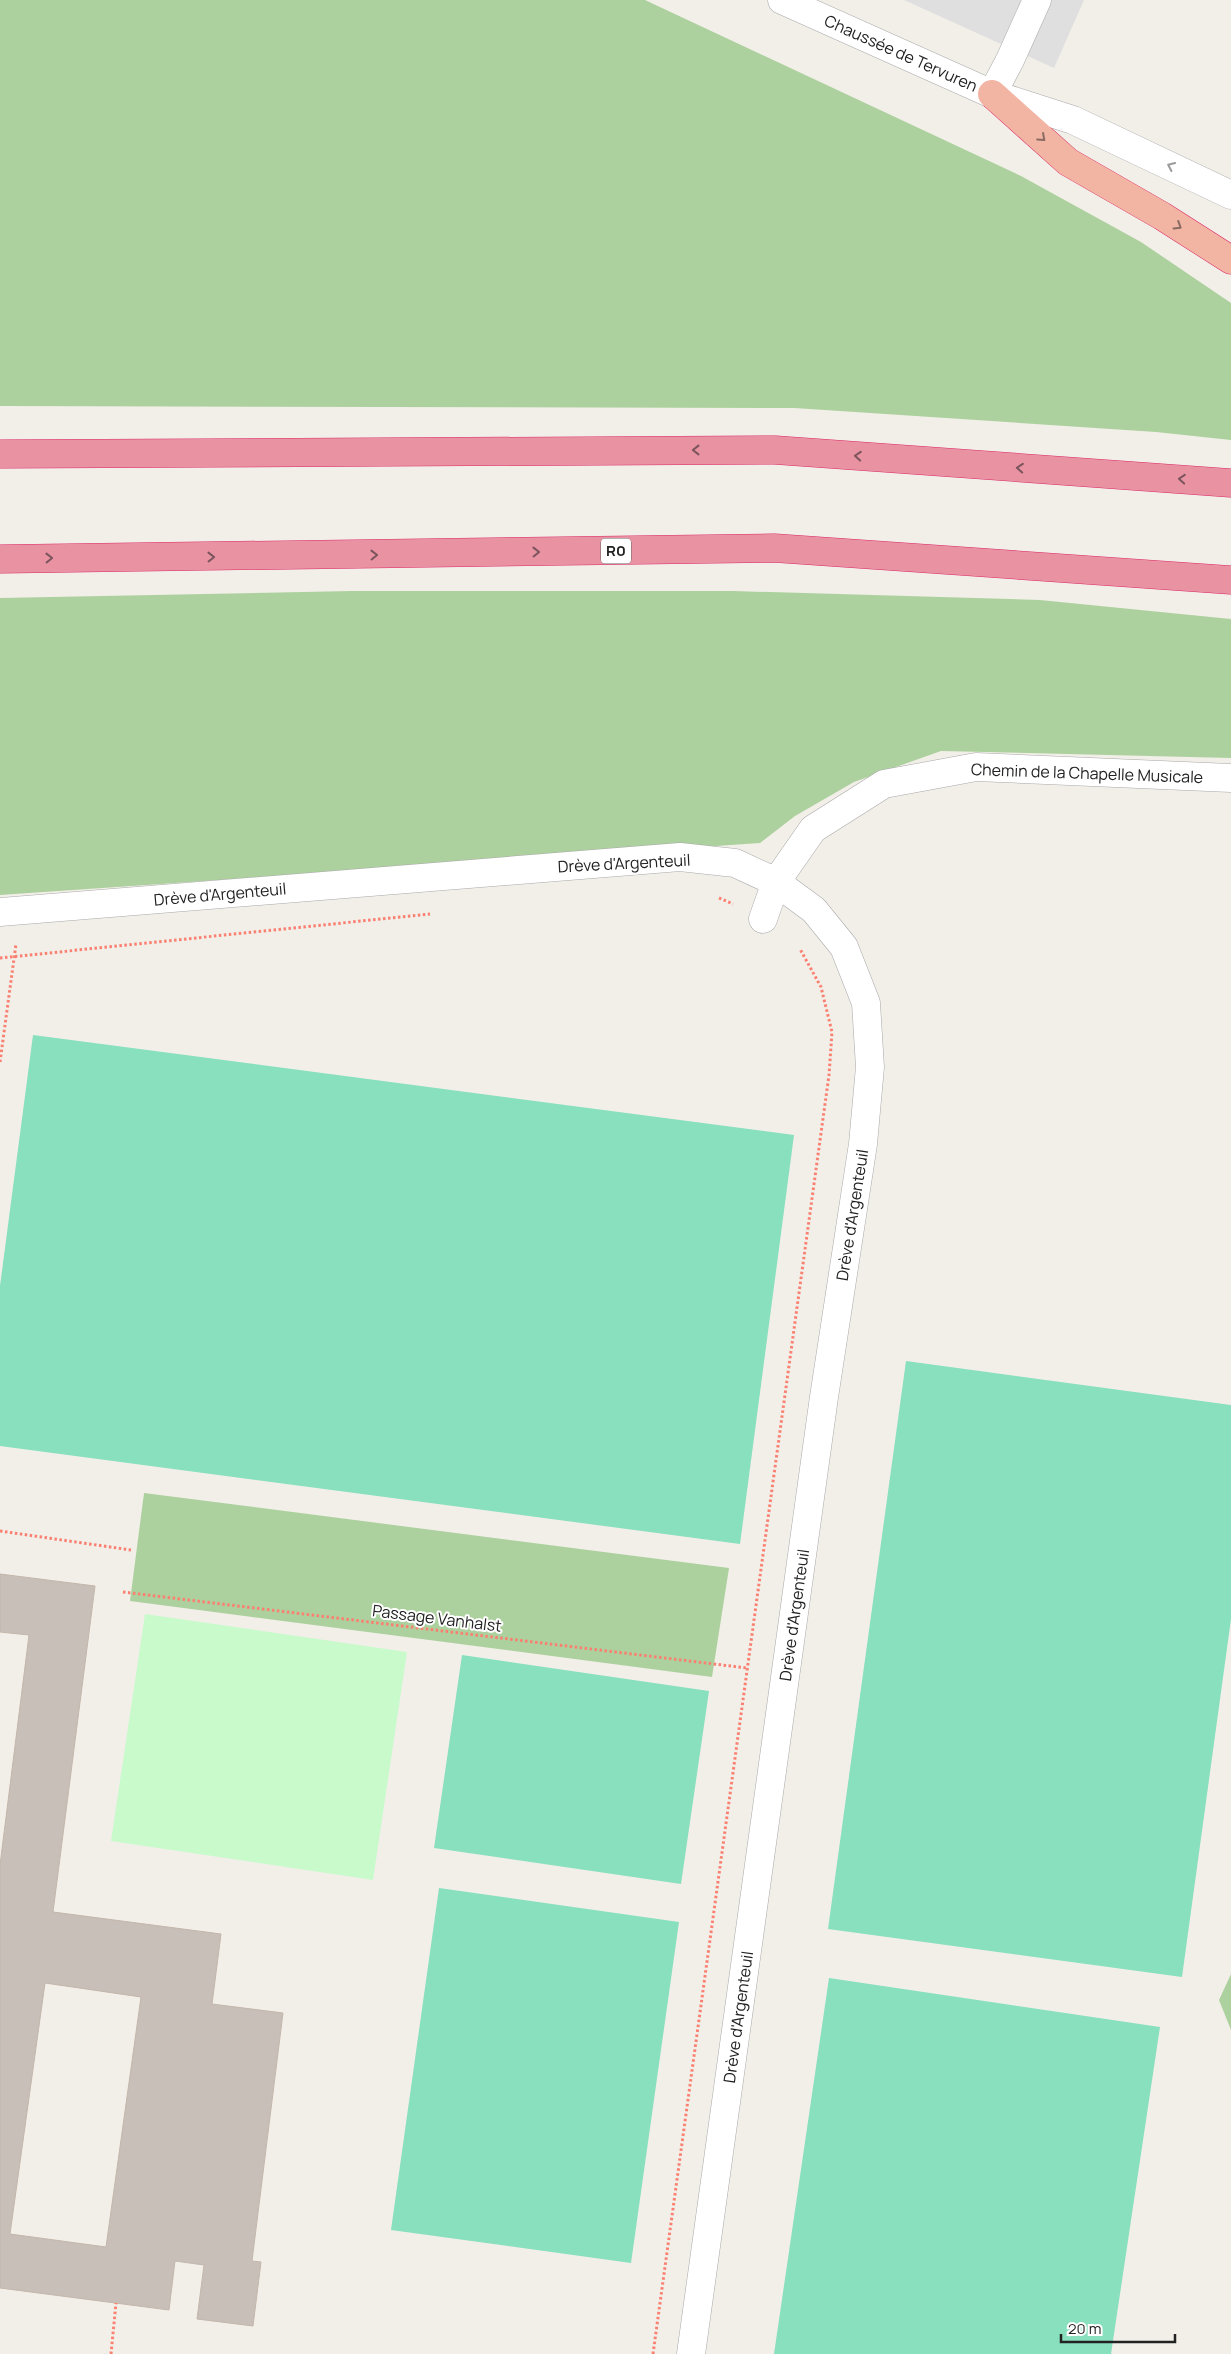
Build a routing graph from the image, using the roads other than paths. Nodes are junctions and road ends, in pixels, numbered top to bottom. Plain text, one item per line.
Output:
1 (782, 0) edge
2 (1037, 0) edge
3 (992, 94) junction
4 (1231, 195) edge
5 (1231, 260) edge
6 (0, 454) edge
7 (1231, 483) edge
8 (0, 559) edge
9 (1231, 580) edge
10 (1231, 778) edge
11 (776, 882) junction
12 (9, 912) edge
13 (764, 919) road end
14 (691, 2354) edge

1 - 3 street, Chaussée de Tervuren
2 - 3 street
4 -> 3 street, Chaussée de Tervuren
3 -> 5 highway
7 -> 6 highway
8 -> 9 highway, R0
10 - 11 street, Chemin de la Chapelle Musicale
11 - 12 street, Drève d'Argenteuil
11 - 13 street, Chemin de la Chapelle Musicale
11 - 14 street, Drève d'Argenteuil

